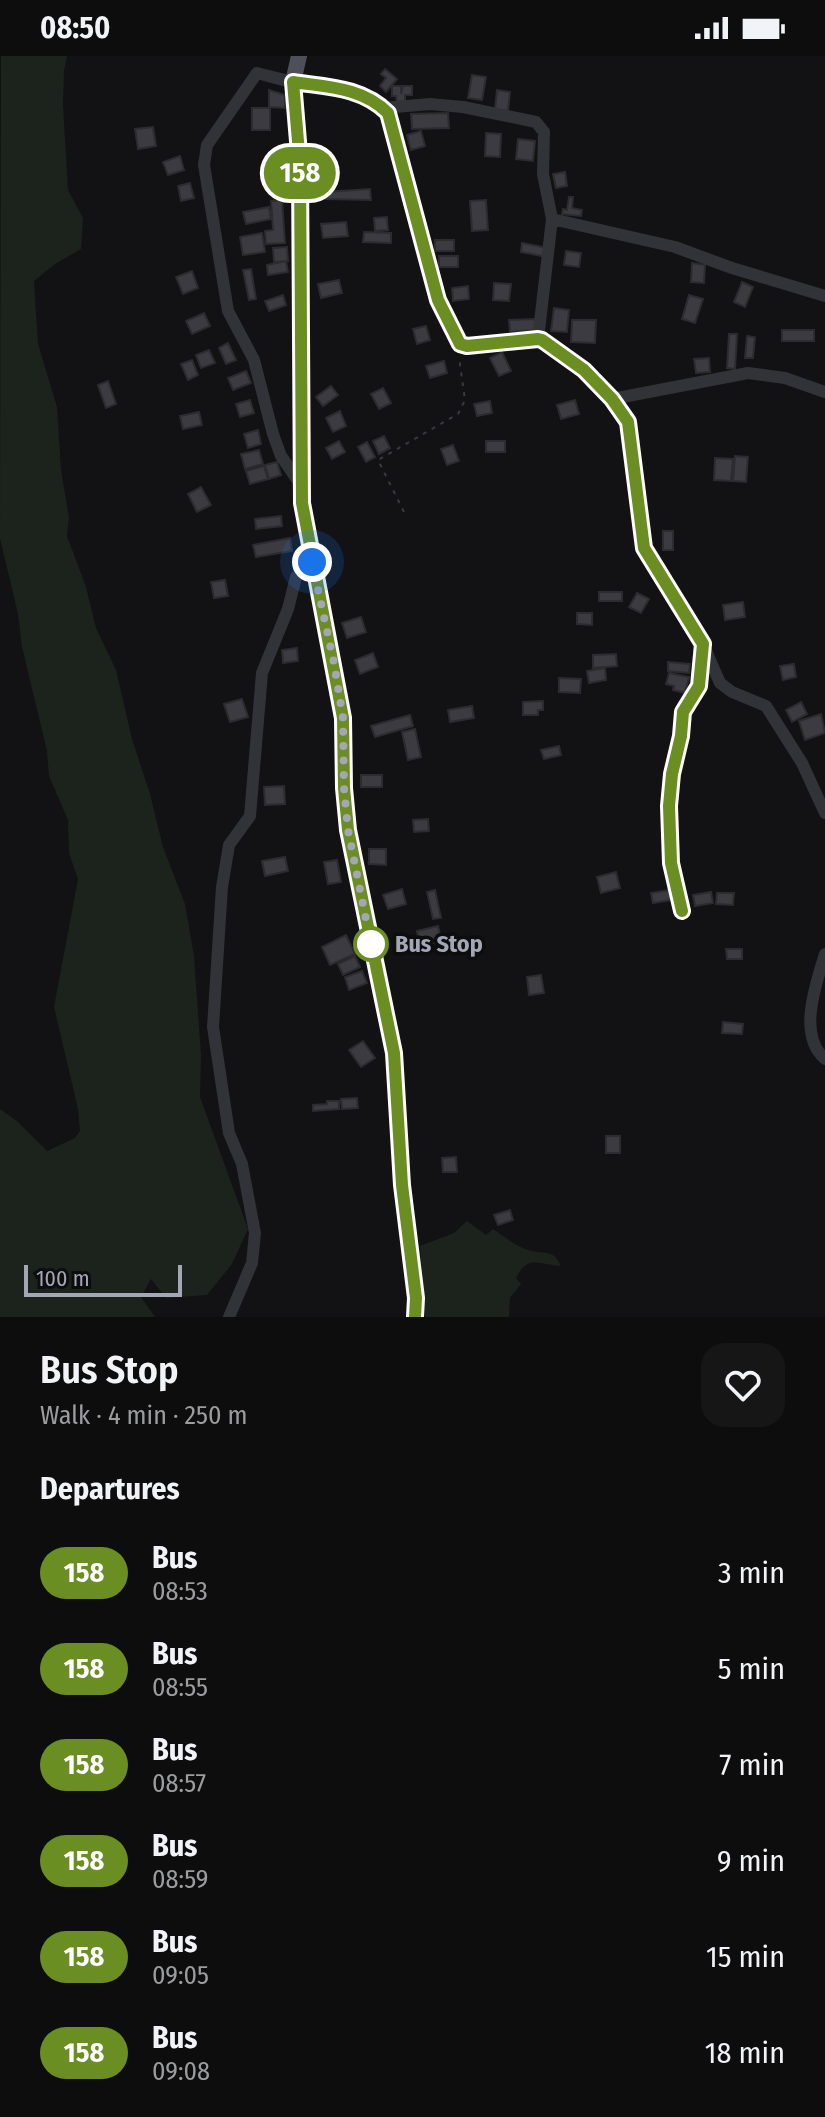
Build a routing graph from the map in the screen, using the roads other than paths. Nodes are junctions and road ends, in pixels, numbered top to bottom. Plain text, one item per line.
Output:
1 (299, 56) edge
2 (293, 82) junction
3 (383, 108) junction
4 (552, 219) junction
5 (825, 296) edge
6 (538, 339) junction
7 (825, 392) edge
8 (612, 399) junction
9 (301, 485) junction
10 (312, 562) junction
11 (703, 644) junction
12 (825, 813) edge
13 (682, 911) dead end
14 (825, 954) edge
15 (825, 1059) edge
16 (229, 1317) edge
17 (415, 1317) edge

1 - 2 main road
2 - 3 street
2 - 9 main road
2 - 9 street
3 - 4 street
3 - 6 street
4 - 5 street
4 - 6 street
6 - 8 street
7 - 8 street
8 - 11 street
9 - 10 main road
10 - 16 street
10 - 17 main road
11 - 12 street
11 - 13 street
14 - 15 street

